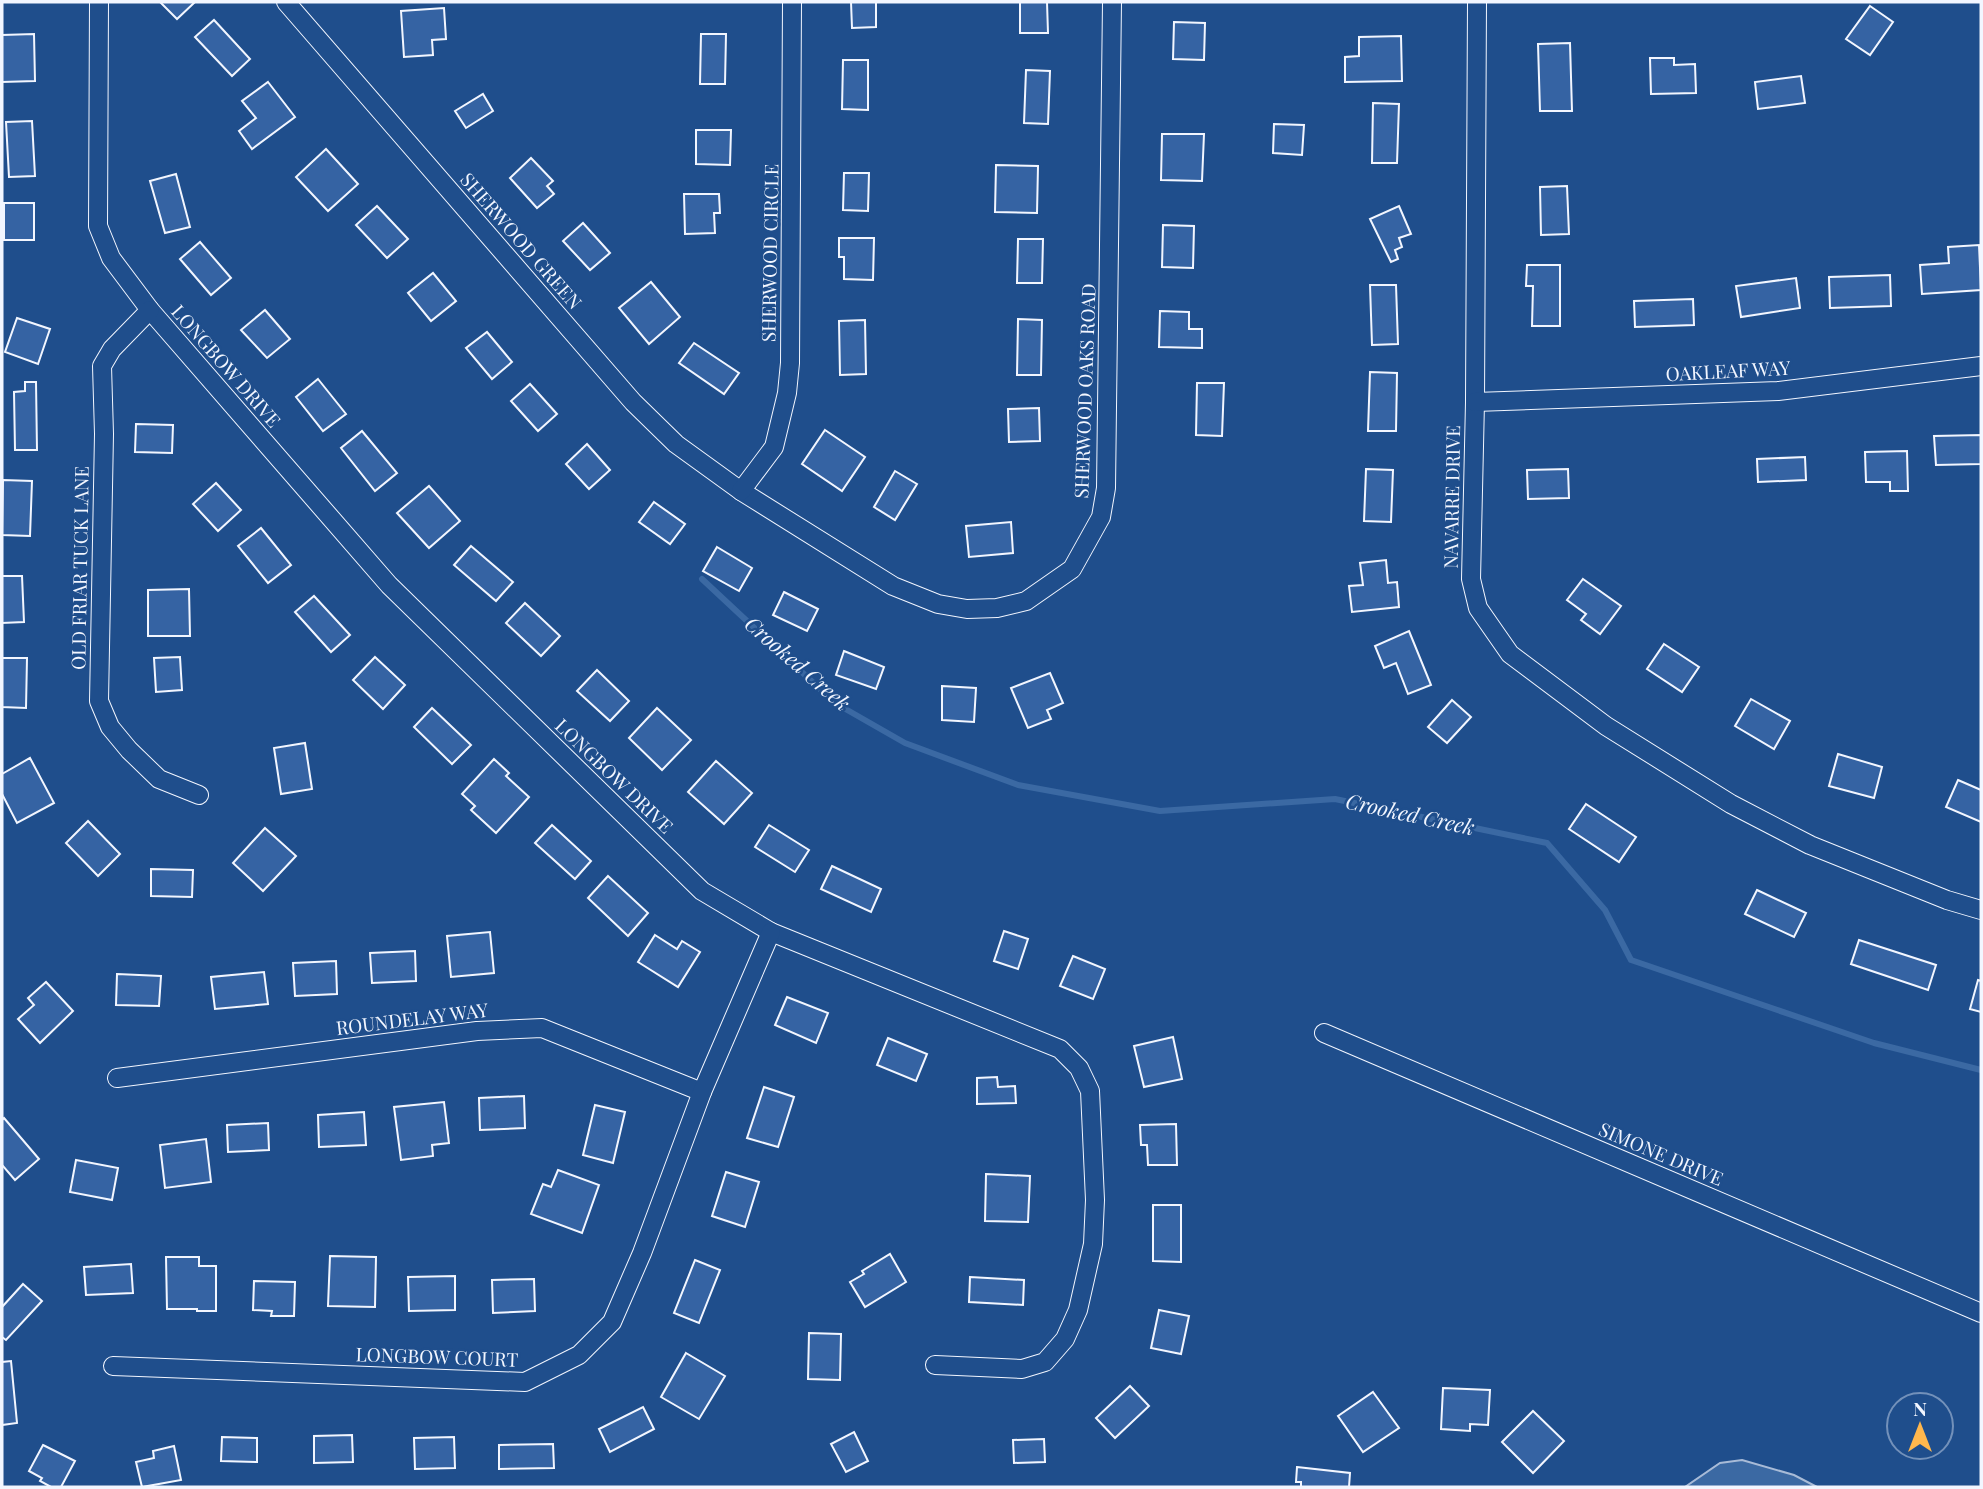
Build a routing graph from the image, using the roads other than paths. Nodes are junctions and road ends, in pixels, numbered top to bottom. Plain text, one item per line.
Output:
1 (99, 2) edge
2 (792, 2) edge
3 (1112, 2) edge
4 (1477, 2) edge
5 (295, 4) edge
6 (150, 310) junction
7 (1981, 366) edge
8 (1475, 402) junction
9 (741, 491) junction
10 (199, 794) dead end
11 (1981, 909) edge
12 (771, 932) junction
13 (1324, 1033) dead end
14 (117, 1078) dead end
15 (702, 1092) junction
16 (1981, 1313) edge
17 (935, 1365) dead end
18 (113, 1366) dead end

1 - 6 street, LONGBOW DRIVE
2 - 9 street, SHERWOOD CIRCLE
3 - 9 street, SHERWOOD OAKS ROAD
4 - 8 street, NAVARRE DRIVE
5 - 9 street, SHERWOOD GREEN
6 - 10 street, OLD FRIAR TUCK LANE
6 - 12 street, LONGBOW DRIVE
7 - 8 street, OAKLEAF WAY
8 - 11 street, NAVARRE DRIVE
12 - 15 street, LONGBOW COURT
12 - 17 street, LONGBOW DRIVE
13 - 16 street, SIMONE DRIVE
14 - 15 street, ROUNDELAY WAY
15 - 18 street, LONGBOW COURT

